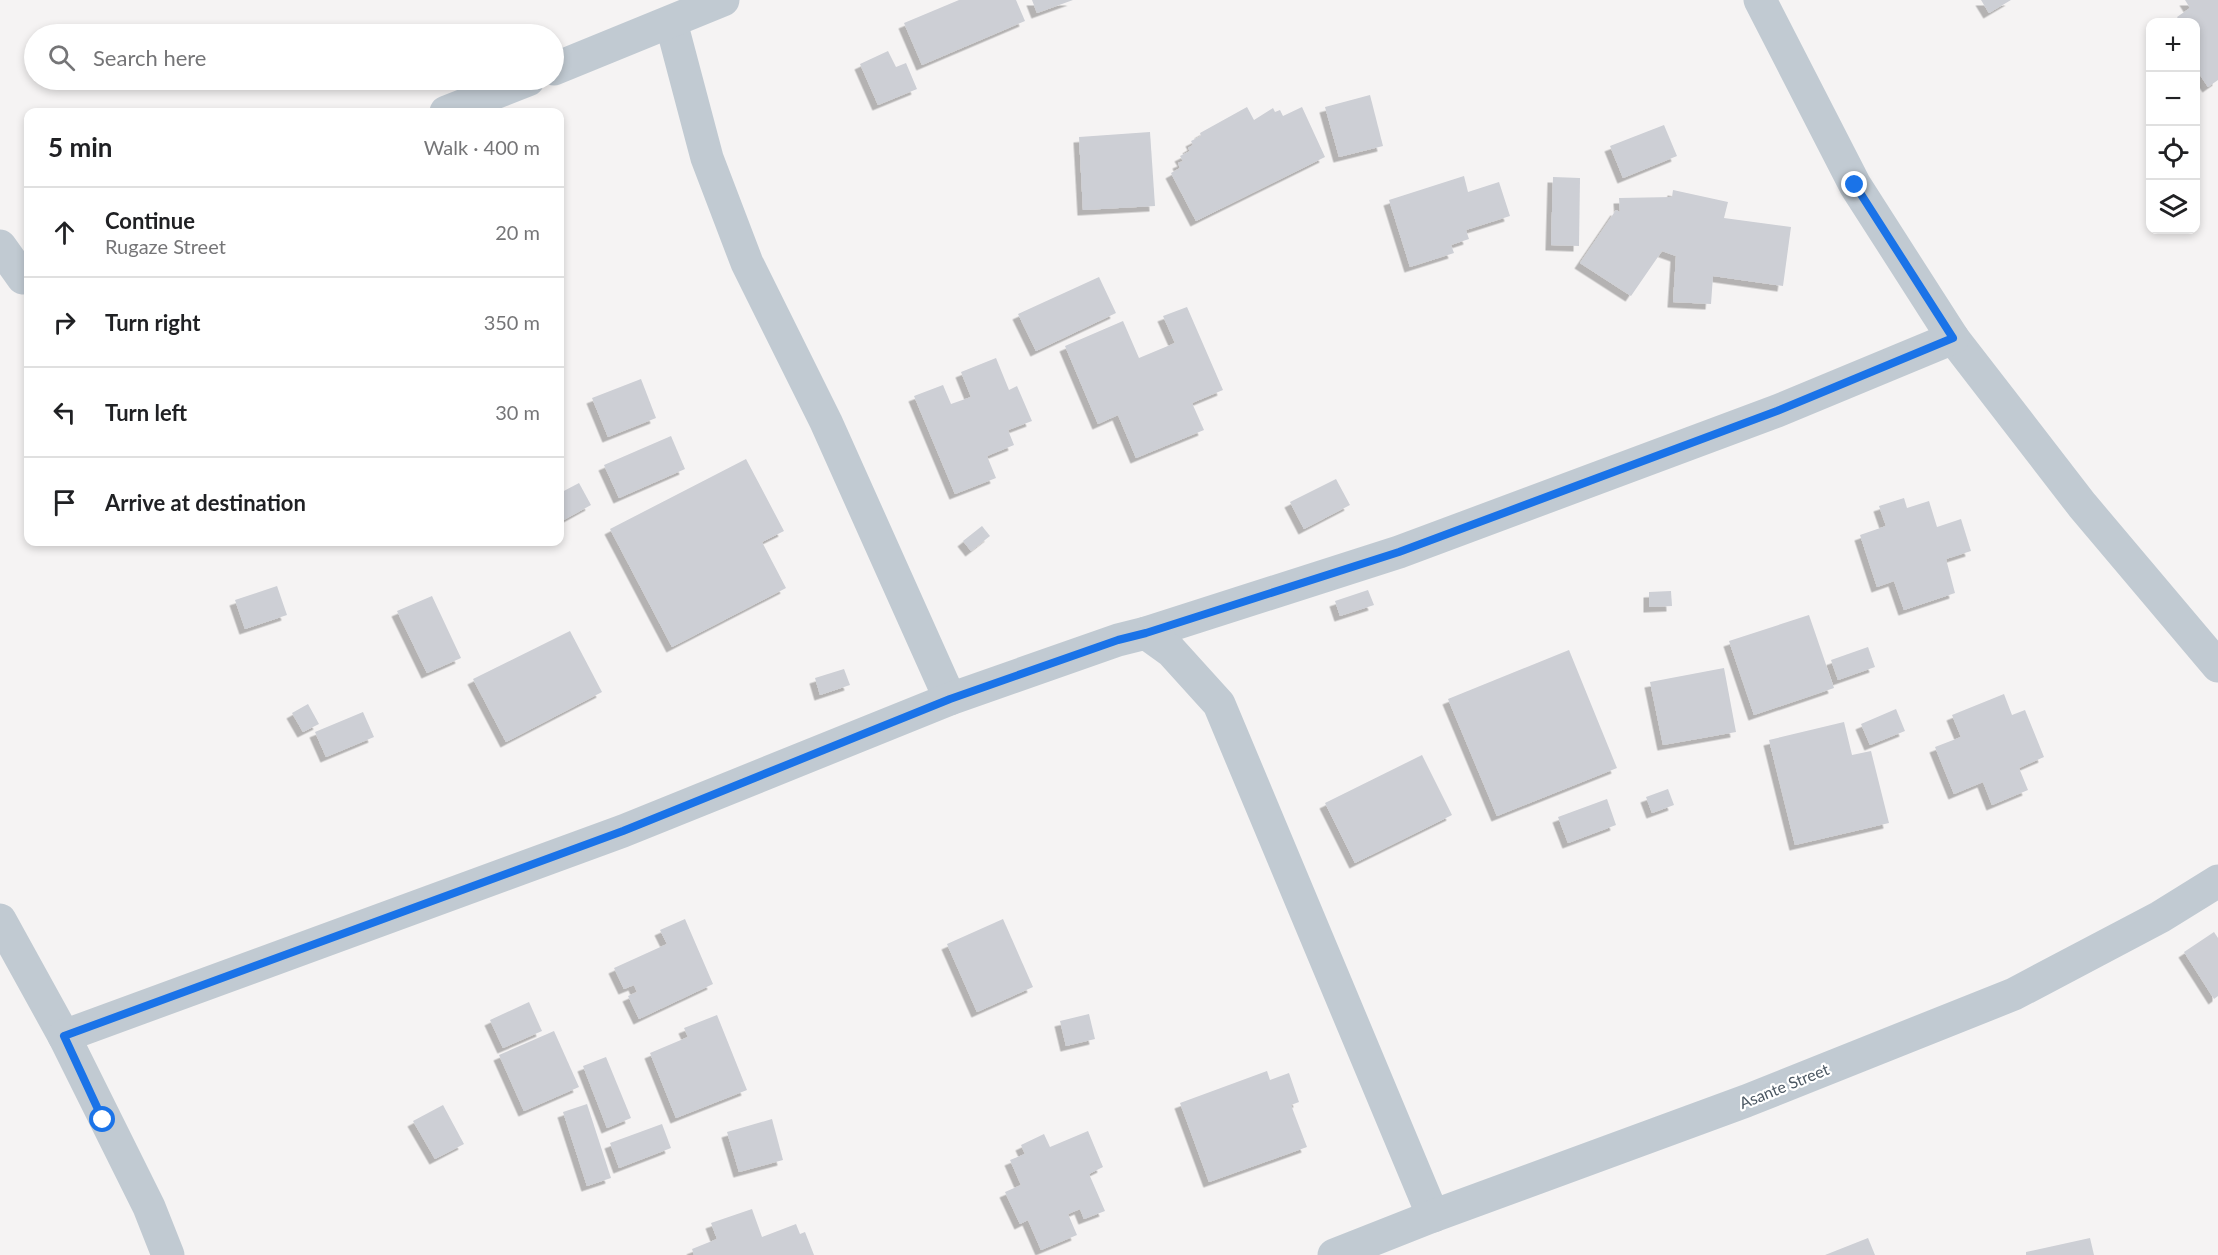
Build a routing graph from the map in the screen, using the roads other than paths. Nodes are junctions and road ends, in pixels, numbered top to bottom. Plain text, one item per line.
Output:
1 (723, 0) edge
2 (1760, 0) edge
3 (671, 22) junction
4 (564, 65) edge
5 (502, 90) edge
6 (456, 108) edge
7 (0, 246) edge
8 (17, 281) edge
9 (1953, 338) junction
10 (1146, 633) junction
11 (2213, 649) edge
12 (950, 699) junction
13 (2218, 881) edge
14 (0, 920) edge
15 (64, 1036) junction
16 (1433, 1216) junction
17 (168, 1255) edge
18 (1334, 1255) edge

1 - 3 street
2 - 9 street
3 - 4 street
3 - 12 street
5 - 6 street
7 - 8 street
9 - 10 street
9 - 11 street
10 - 12 street
10 - 16 street
12 - 15 street
13 - 16 street, Asante Street
14 - 15 street
15 - 17 street
16 - 18 street, Asante Street

